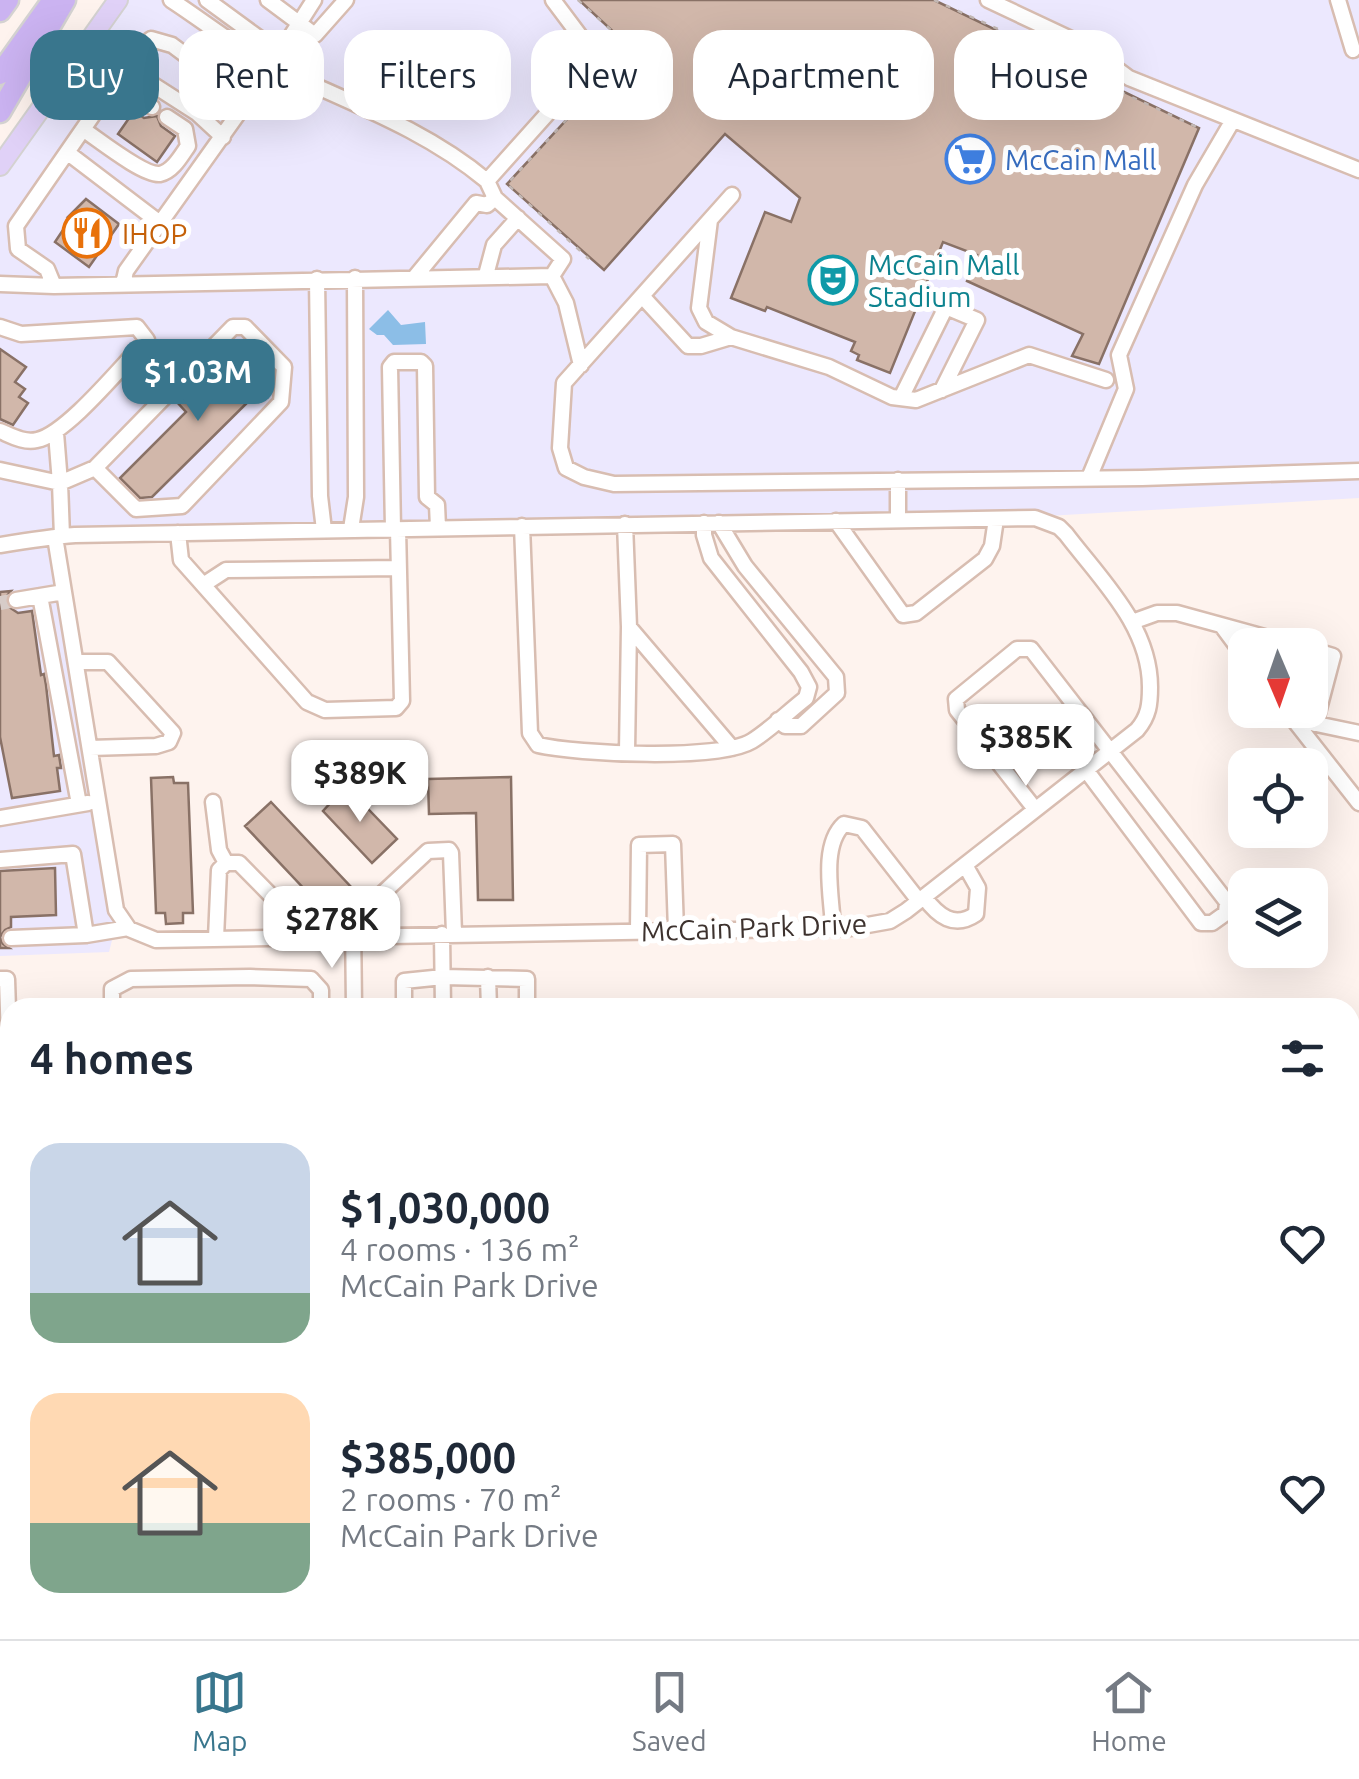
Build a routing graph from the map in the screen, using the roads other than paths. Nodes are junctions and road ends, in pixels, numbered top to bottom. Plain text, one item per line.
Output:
1 (8, 0) edge
2 (53, 0) edge
3 (65, 0) edge
4 (118, 0) edge
5 (172, 0) edge
6 (208, 0) edge
7 (268, 0) edge
8 (314, 0) edge
9 (346, 0) edge
10 (553, 0) edge
11 (988, 0) edge
12 (1338, 0) edge
13 (0, 11) edge
14 (299, 24) junction
15 (217, 30) edge
16 (249, 30) edge
17 (295, 30) edge
18 (1354, 50) dead end
19 (0, 74) edge
20 (324, 90) edge
21 (0, 112) edge
22 (167, 117) dead end
23 (91, 120) edge
24 (205, 120) edge
25 (235, 120) edge
26 (1234, 120) junction
27 (84, 130) junction
28 (223, 137) junction
29 (68, 153) junction
30 (0, 166) edge
31 (1359, 170) edge
32 (487, 181) junction
33 (732, 195) dead end
34 (495, 198) junction
35 (518, 218) junction
36 (710, 220) junction
37 (160, 223) junction
38 (486, 275) junction
39 (415, 276) junction
40 (552, 276) junction
41 (317, 278) junction
42 (355, 278) junction
43 (0, 284) edge
44 (123, 284) junction
45 (54, 286) junction
46 (642, 296) junction
47 (0, 327) edge
48 (730, 337) junction
49 (580, 365) junction
50 (1106, 380) dead end
51 (942, 390) junction
52 (902, 398) junction
53 (0, 430) edge
54 (56, 433) junction
55 (95, 468) junction
56 (0, 470) edge
57 (1359, 471) edge
58 (1089, 478) junction
59 (898, 480) junction
60 (60, 484) junction
61 (996, 519) junction
62 (898, 520) junction
63 (836, 522) junction
64 (712, 523) junction
65 (625, 524) junction
66 (522, 526) junction
67 (438, 527) junction
68 (396, 529) junction
69 (324, 530) junction
70 (350, 530) junction
71 (178, 533) junction
72 (58, 536) junction
73 (0, 545) edge
74 (398, 568) junction
75 (203, 585) junction
76 (64, 592) junction
77 (40, 596) junction
78 (16, 600) tunnel mouth
79 (1132, 622) junction
80 (1221, 626) junction
81 (629, 627) junction
82 (1229, 628) edge
83 (1228, 635) edge
84 (76, 662) junction
85 (778, 720) junction
86 (1328, 727) edge
87 (1300, 728) edge
88 (1359, 733) edge
89 (90, 748) junction
90 (732, 748) junction
91 (628, 751) junction
92 (1108, 752) junction
93 (1086, 770) junction
94 (98, 800) junction
95 (213, 802) dead end
96 (1359, 803) edge
97 (79, 804) junction
98 (1035, 810) junction
99 (0, 818) edge
100 (0, 860) edge
101 (226, 863) junction
102 (965, 865) junction
103 (921, 899) junction
104 (128, 928) junction
105 (833, 928) junction
106 (638, 930) junction
107 (676, 930) junction
108 (448, 934) junction
109 (86, 935) junction
110 (354, 935) junction
111 (300, 936) junction
112 (12, 938) dead end
113 (216, 938) junction
114 (443, 977) junction
115 (488, 977) junction
116 (0, 979) edge
117 (7, 998) edge
118 (112, 998) edge
119 (321, 998) edge
120 (354, 998) edge
121 (404, 998) edge
122 (444, 998) edge
123 (489, 998) edge
124 (528, 998) edge

1 - 13 highway
2 - 19 highway
3 - 21 highway
4 - 30 main road
5 - 15 street
6 - 16 street
7 - 14 street
8 - 14 street
9 - 14 street
10 - 32 street
11 - 26 street
12 - 18 street
14 - 17 street
20 - 32 street
22 - 27 street
23 - 27 street
24 - 28 street
25 - 28 street
26 - 31 street
26 - 58 street
27 - 29 street
28 - 37 street
29 - 37 street
29 - 45 street
32 - 34 street
33 - 36 street
34 - 35 street
34 - 39 street
35 - 38 street
35 - 40 street
36 - 46 street
36 - 48 street
37 - 44 street
38 - 39 street
38 - 40 street
39 - 42 street
40 - 49 street
41 - 42 street
41 - 44 street
41 - 69 street
42 - 70 street
43 - 45 street
44 - 45 street
46 - 48 street
46 - 49 street
47 - 54 street
48 - 52 street
49 - 59 street
50 - 51 street
51 - 52 street
51 - 52 street
53 - 54 street
54 - 60 street
55 - 55 street
55 - 60 street
56 - 60 street
57 - 58 street
58 - 59 street
59 - 62 street
60 - 72 street
61 - 62 street, McCain Park Drive
61 - 63 street
61 - 79 street, McCain Park Drive
62 - 63 street, McCain Park Drive
63 - 64 street, McCain Park Drive
64 - 65 street, McCain Park Drive
64 - 85 street
64 - 85 street
65 - 66 street, McCain Park Drive
65 - 81 street
66 - 67 street, McCain Park Drive
66 - 91 street
67 - 68 street, McCain Park Drive
67 - 68 street
68 - 70 street, McCain Park Drive
68 - 74 street
69 - 70 street, McCain Park Drive
69 - 71 street, McCain Park Drive
71 - 72 street, McCain Park Drive
71 - 75 street
72 - 73 street, McCain Park Drive
72 - 76 street
74 - 75 street
74 - 75 street
76 - 77 street
76 - 84 street
77 - 78 street
77 - 97 street
79 - 80 street
79 - 92 street, McCain Park Drive
80 - 82 street
80 - 83 street
81 - 90 street
81 - 91 street
84 - 89 street
84 - 89 street
85 - 90 street
86 - 88 street
87 - 96 street
89 - 94 street
90 - 91 street
92 - 93 street, McCain Park Drive
92 - 93 street
92 - 98 street
93 - 98 street, McCain Park Drive
94 - 97 street
94 - 104 street
95 - 101 street
97 - 99 street
98 - 102 street, McCain Park Drive
100 - 109 street
101 - 111 street
101 - 113 street
102 - 103 street, McCain Park Drive
102 - 103 street
103 - 105 street, McCain Park Drive
103 - 105 street
104 - 109 street
104 - 113 street, McCain Park Drive
105 - 107 street, McCain Park Drive
106 - 107 street, McCain Park Drive
106 - 107 street
106 - 108 street, McCain Park Drive
108 - 110 street, McCain Park Drive
108 - 110 street
108 - 114 street
109 - 112 street
110 - 111 street, McCain Park Drive
110 - 120 street
111 - 113 street, McCain Park Drive
114 - 115 street
114 - 121 street
114 - 122 street
115 - 123 street
115 - 124 street
116 - 117 street
118 - 119 street

